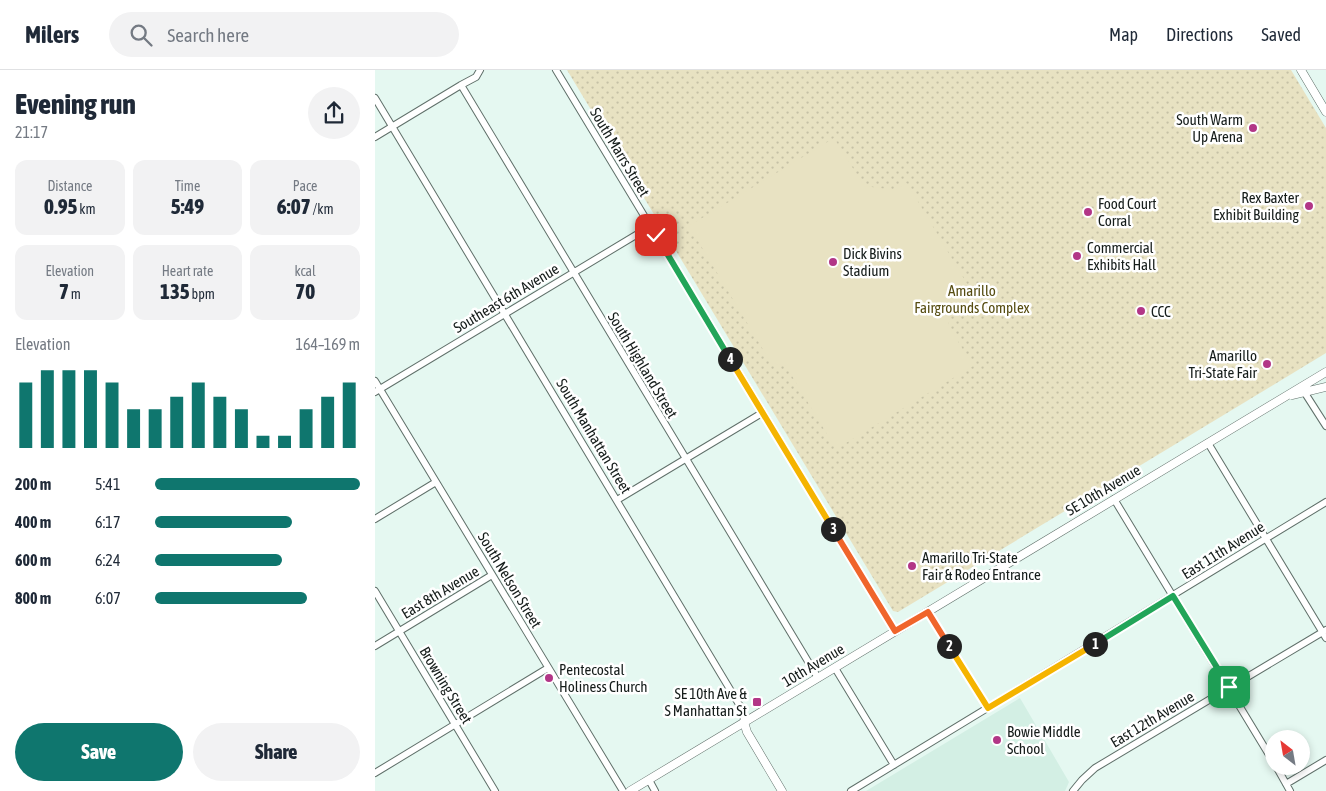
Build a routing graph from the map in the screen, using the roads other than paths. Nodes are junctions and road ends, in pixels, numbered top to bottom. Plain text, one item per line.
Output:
1 (480, 70) edge
2 (557, 70) edge
3 (1301, 70) edge
4 (461, 86) junction
5 (375, 98) edge
6 (1326, 112) edge
7 (392, 127) junction
8 (375, 137) edge
9 (651, 226) junction
10 (573, 273) junction
11 (505, 314) junction
12 (1326, 372) edge
13 (375, 381) edge
14 (1326, 387) edge
15 (1303, 389) junction
16 (377, 390) edge
17 (762, 413) junction
18 (1326, 426) edge
19 (1208, 443) junction
20 (685, 459) junction
21 (436, 482) junction
22 (617, 500) junction
23 (1114, 500) junction
24 (1326, 502) edge
25 (375, 519) edge
26 (1266, 538) junction
27 (492, 575) junction
28 (375, 591) edge
29 (1173, 596) junction
30 (928, 612) junction
31 (399, 631) junction
32 (895, 631) junction
33 (1325, 633) edge
34 (375, 646) edge
35 (548, 668) junction
36 (835, 668) junction
37 (818, 678) junction
38 (1229, 687) junction
39 (988, 708) junction
40 (744, 722) junction
41 (455, 725) junction
42 (1265, 748) edge
43 (1326, 760) edge
44 (893, 765) junction
45 (375, 773) edge
46 (1281, 775) edge
47 (649, 780) junction
48 (1286, 784) junction
49 (495, 791) edge
50 (623, 791) edge
51 (631, 791) edge
52 (655, 791) edge
53 (782, 791) edge
54 (851, 791) edge
55 (1073, 791) edge
56 (1291, 791) edge

1 - 4 street
2 - 9 street, South Marrs Street
3 - 6 main road
4 - 7 street
4 - 10 street, South Highland Street
5 - 7 street, South Manhattan Street
7 - 8 street
7 - 11 street, South Manhattan Street
9 - 10 street, Southeast 6th Avenue
9 - 17 street, South Marrs Street
10 - 11 street, Southeast 6th Avenue
10 - 20 street, South Highland Street
11 - 16 street, Southeast 6th Avenue
11 - 22 street, South Manhattan Street
12 - 15 main road
13 - 16 street, South Nelson Street
14 - 15 main road, SE 10th Avenue
15 - 18 street
15 - 19 main road, SE 10th Avenue
16 - 21 street, South Nelson Street
17 - 20 street
17 - 32 street, South Marrs Street
19 - 23 main road, SE 10th Avenue
19 - 26 street
20 - 22 street
20 - 37 street, South Highland Street
21 - 25 street
21 - 27 street, South Nelson Street
22 - 40 street, South Manhattan Street
23 - 29 street
23 - 30 main road, SE 10th Avenue
24 - 26 street, East 11th Avenue
26 - 29 street, East 11th Avenue
26 - 33 street
27 - 31 street, East 8th Avenue
27 - 35 street, South Nelson Street
28 - 31 street, Browning Street
29 - 38 street
29 - 39 street, East 11th Avenue
30 - 32 main road, SE 10th Avenue
30 - 39 street
31 - 34 street, East 8th Avenue
31 - 41 street, Browning Street
32 - 36 main road, 10th Avenue
33 - 38 street, East 12th Avenue
35 - 41 street
35 - 50 street, South Nelson Street
36 - 37 main road, 10th Avenue
36 - 44 street
37 - 40 main road, 10th Avenue
38 - 42 street
38 - 55 street, East 12th Avenue
39 - 44 street, East 11th Avenue
40 - 47 main road, 10th Avenue
40 - 53 main road, South Manhattan Street
41 - 45 street
41 - 49 street, Browning Street
43 - 48 street
44 - 54 street, East 11th Avenue
46 - 48 street
47 - 51 main road, 10th Avenue
47 - 52 street
48 - 56 street

